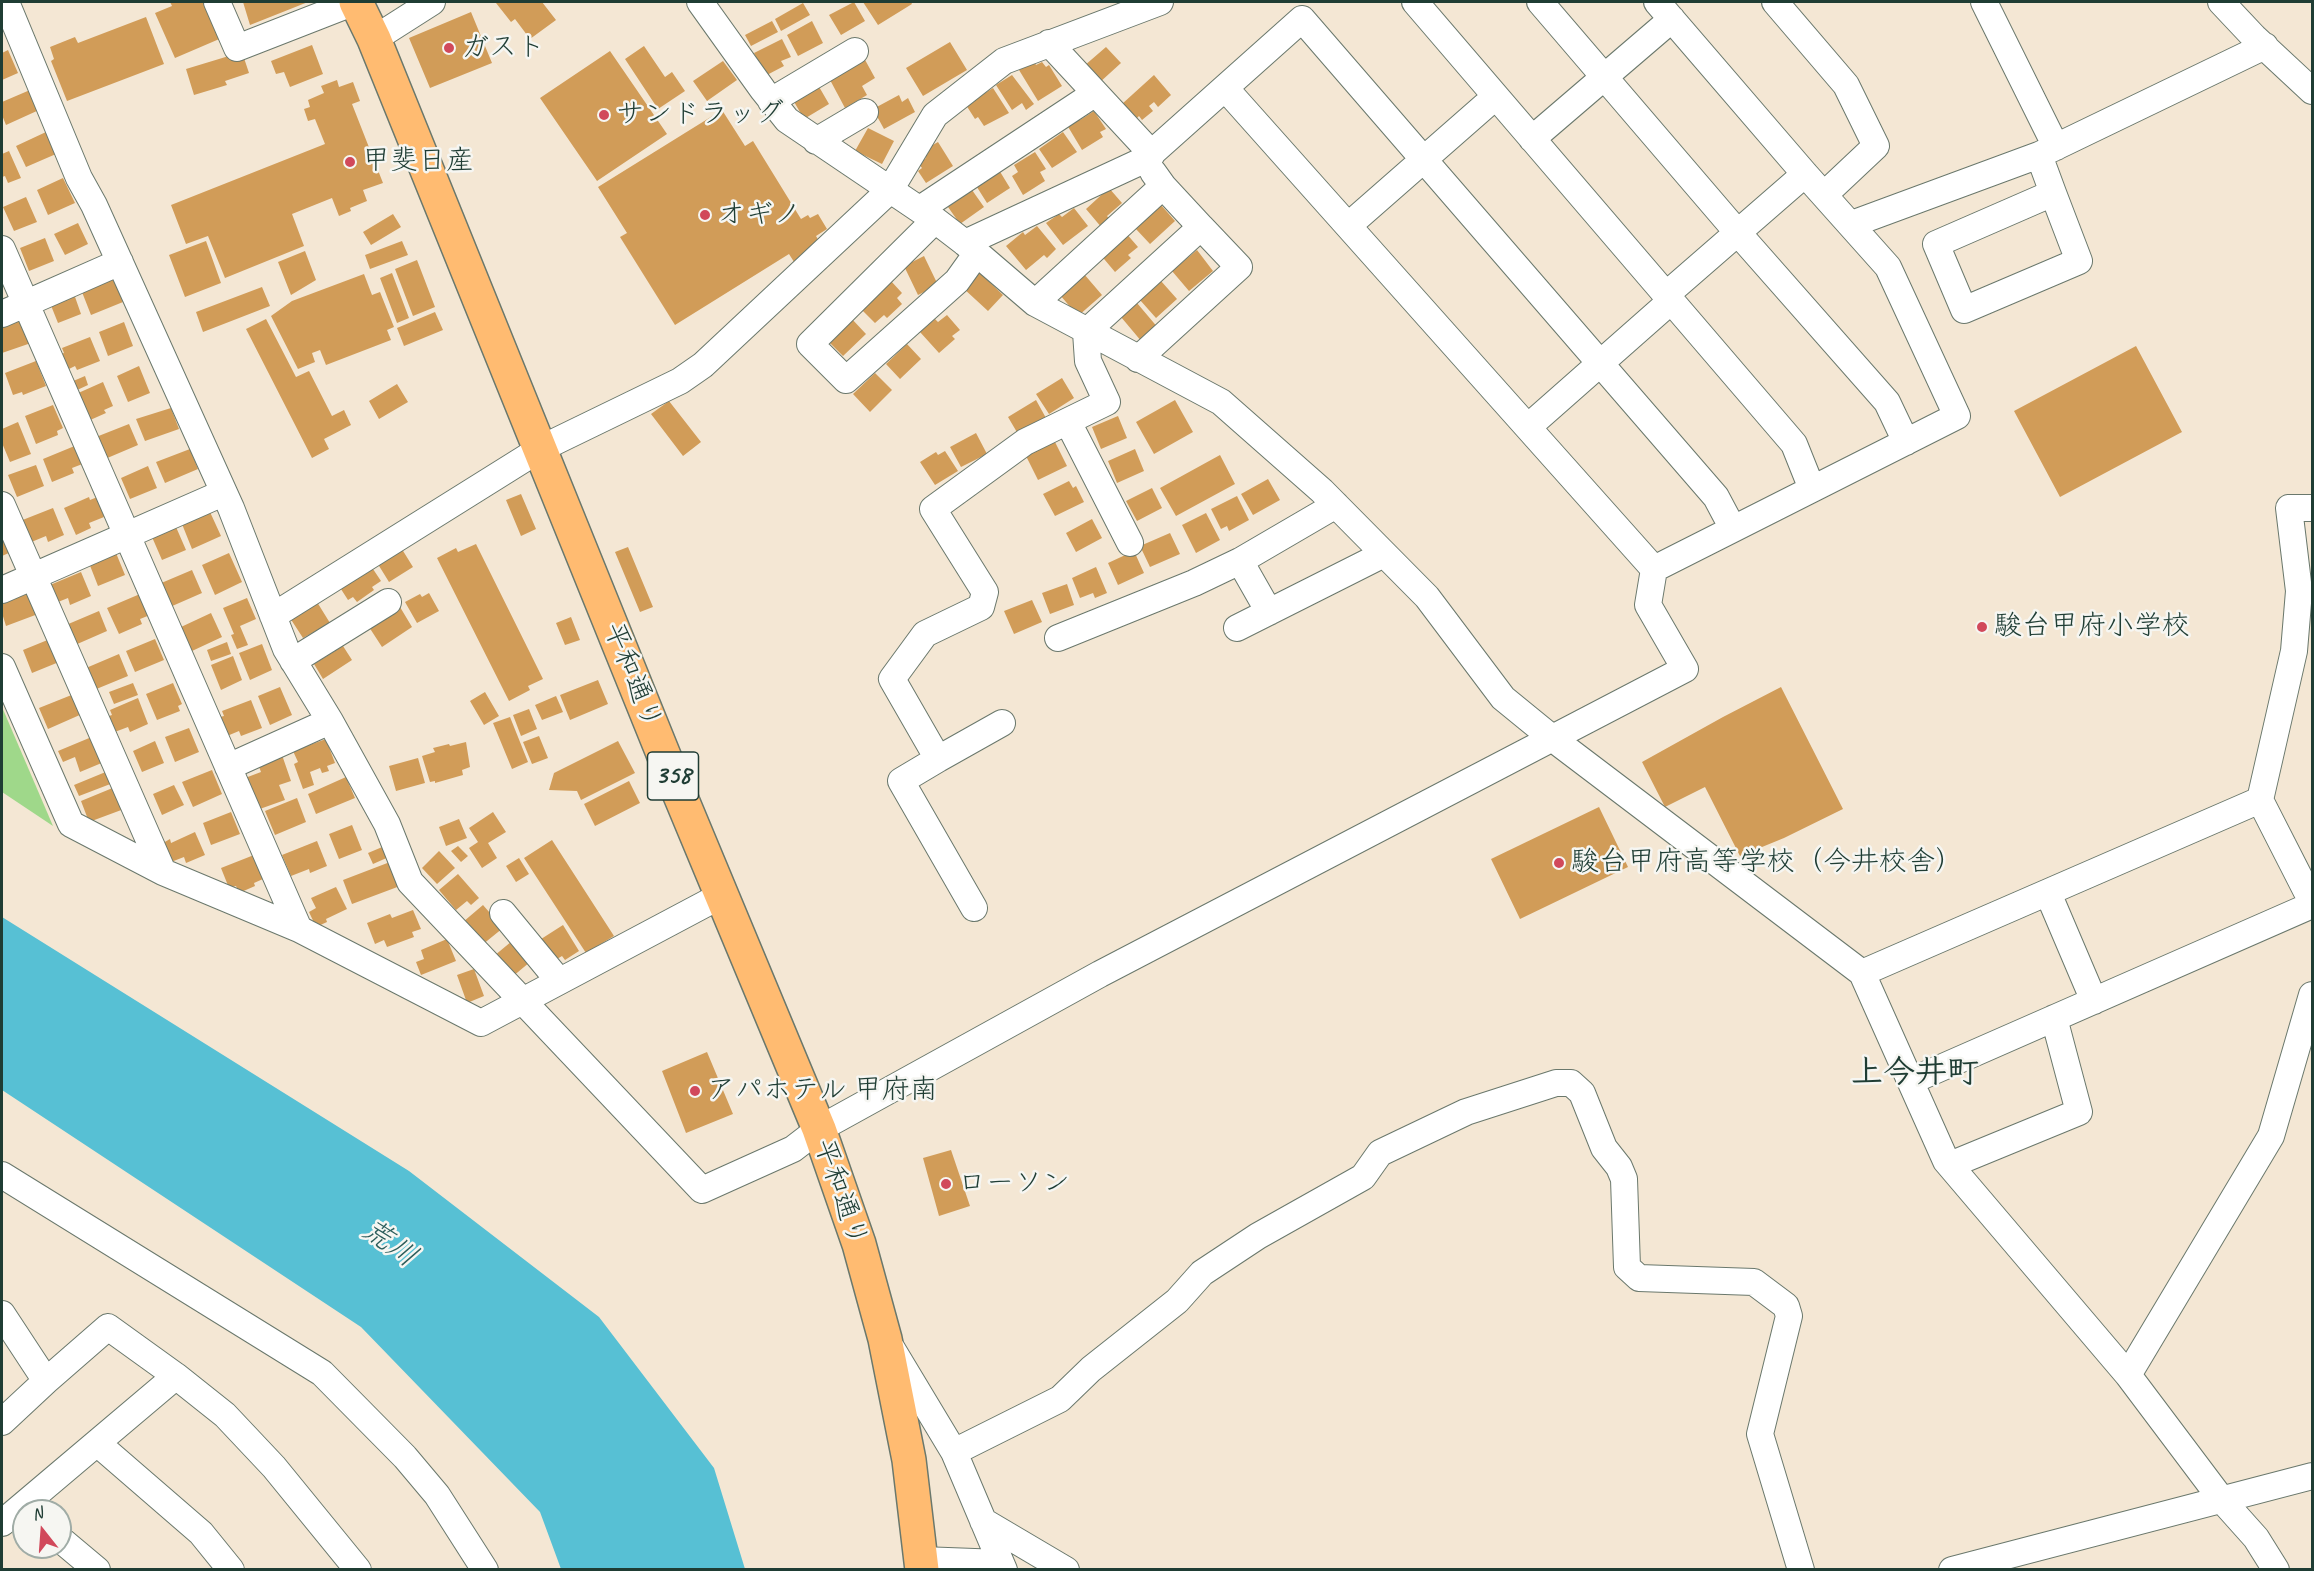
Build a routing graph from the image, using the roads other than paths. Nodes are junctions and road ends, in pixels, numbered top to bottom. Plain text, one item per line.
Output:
1 (6, 2) edge
2 (217, 2) edge
3 (356, 2) edge
4 (432, 2) edge
5 (700, 2) edge
6 (1160, 2) edge
7 (1415, 2) edge
8 (1540, 2) edge
9 (1775, 2) edge
10 (1984, 2) edge
11 (2221, 2) edge
12 (1665, 10) edge
13 (1104, 11) edge
14 (10, 37) edge
15 (374, 39) junction
16 (1049, 44) junction
17 (2265, 46) junction
18 (855, 51) dead end
19 (1604, 76) junction
20 (1226, 88) junction
21 (2313, 90) edge
22 (1094, 94) junction
23 (1495, 97) junction
24 (771, 100) junction
25 (865, 112) dead end
26 (1532, 139) junction
27 (816, 141) junction
28 (2047, 151) junction
29 (1148, 157) junction
30 (1424, 158) junction
31 (1805, 174) junction
32 (1163, 186) junction
33 (890, 190) junction
34 (2053, 192) junction
35 (1824, 194) junction
36 (927, 214) junction
37 (1852, 224) junction
38 (1349, 225) junction
39 (1201, 227) junction
40 (1738, 234) junction
41 (971, 248) junction
42 (2, 249) edge
43 (120, 262) junction
44 (1669, 297) junction
45 (25, 303) junction
46 (1035, 303) junction
47 (2, 314) edge
48 (1086, 332) junction
49 (1138, 359) junction
50 (1600, 363) junction
51 (1068, 422) junction
52 (1528, 427) junction
53 (1906, 442) junction
54 (540, 449) junction
55 (1812, 489) junction
56 (223, 493) junction
57 (2, 505) edge
58 (1336, 505) junction
59 (2313, 508) edge
60 (1732, 529) junction
61 (126, 535) junction
62 (1130, 543) dead end
63 (1384, 554) junction
64 (1240, 561) junction
65 (1654, 569) junction
66 (33, 576) junction
67 (2, 590) edge
68 (388, 602) dead end
69 (1269, 612) junction
70 (273, 616) junction
71 (1237, 628) dead end
72 (1058, 638) dead end
73 (293, 661) junction
74 (2, 667) edge
75 (330, 721) junction
76 (1002, 723) dead end
77 (1552, 738) junction
78 (938, 759) junction
79 (228, 766) junction
80 (2260, 800) junction
81 (162, 872) junction
82 (2048, 893) junction
83 (722, 895) junction
84 (2313, 904) edge
85 (974, 908) dead end
86 (503, 913) dead end
87 (299, 929) junction
88 (1862, 974) junction
89 (559, 981) junction
90 (2313, 995) edge
91 (522, 1001) junction
92 (2094, 1001) junction
93 (2054, 1018) junction
94 (1911, 1082) junction
95 (819, 1129) junction
96 (1950, 1165) junction
97 (2, 1175) edge
98 (2, 1314) edge
99 (885, 1338) junction
100 (2128, 1375) junction
101 (176, 1377) junction
102 (46, 1381) junction
103 (2, 1422) edge
104 (97, 1443) junction
105 (954, 1452) junction
106 (2313, 1476) edge
107 (33, 1499) edge
108 (2222, 1500) junction
109 (983, 1521) junction
110 (72, 1549) edge
111 (922, 1565) edge
112 (1003, 1566) edge
113 (97, 1569) edge
114 (231, 1569) edge
115 (358, 1569) edge
116 (485, 1569) edge
117 (1066, 1569) edge
118 (1802, 1569) edge
119 (1952, 1569) edge
120 (2276, 1569) edge

1 - 14 street
2 - 3 street
3 - 15 highway, 平和通り / 358
4 - 15 street
5 - 24 street
6 - 13 street
7 - 23 street
8 - 19 street
9 - 35 street
10 - 28 street
11 - 17 street
12 - 19 street
12 - 31 street
13 - 16 street
14 - 43 street
15 - 54 highway, 平和通り / 358
16 - 22 street
16 - 33 street
17 - 21 street
17 - 28 street
18 - 24 street
19 - 26 street
19 - 40 street
20 - 29 street
20 - 30 street
20 - 38 street
22 - 29 street
22 - 36 street
23 - 26 street
23 - 30 street
24 - 27 street
25 - 27 street
26 - 44 street
27 - 33 street
28 - 34 street
28 - 37 street
29 - 32 street
29 - 41 street
30 - 38 street
30 - 50 street
31 - 35 street
31 - 40 street
32 - 39 street
32 - 46 street
33 - 36 street
33 - 54 street
34 - 34 street
35 - 37 street
36 - 41 street
36 - 41 street
37 - 53 street
38 - 52 street
39 - 48 street
39 - 49 street
40 - 44 street
40 - 53 street
41 - 46 street
42 - 45 street
43 - 45 street
43 - 56 street
44 - 50 street
44 - 55 street
45 - 47 street
45 - 61 street
46 - 48 street
48 - 49 street
48 - 51 street
49 - 58 street
50 - 52 street
50 - 60 street
51 - 62 street
51 - 78 street
52 - 65 street
53 - 55 street
54 - 70 street
54 - 83 highway, 平和通り / 358
55 - 60 street
56 - 61 street
56 - 70 street
57 - 66 street
58 - 63 street
58 - 64 street
59 - 80 street
60 - 65 street
61 - 66 street
61 - 79 street
63 - 69 street
63 - 77 street
64 - 69 street
64 - 72 street
65 - 77 street
66 - 67 street
66 - 81 street
68 - 73 street
69 - 71 street
70 - 73 street
73 - 75 street
74 - 81 street
75 - 79 street
75 - 91 street
76 - 78 street
77 - 88 street
77 - 95 street
78 - 85 street
79 - 87 street
80 - 82 street
80 - 84 street
81 - 87 street
82 - 88 street
82 - 92 street
83 - 89 street
83 - 95 highway, 平和通り / 358
84 - 92 street
86 - 89 street
87 - 91 street
88 - 94 street
89 - 91 street
90 - 100 street
91 - 95 street
92 - 93 street
93 - 94 street
93 - 96 street
94 - 96 street
95 - 99 highway, 平和通り / 358
96 - 100 street
97 - 116 street
98 - 102 street
99 - 105 street
99 - 111 highway, 平和通り / 358
100 - 108 street
101 - 102 street
101 - 104 street
101 - 115 street
102 - 103 street
104 - 107 street
104 - 114 street
105 - 109 street
105 - 118 street
106 - 108 street
108 - 119 street
108 - 120 street
109 - 112 street
109 - 117 street
110 - 113 street
111 - 112 street

